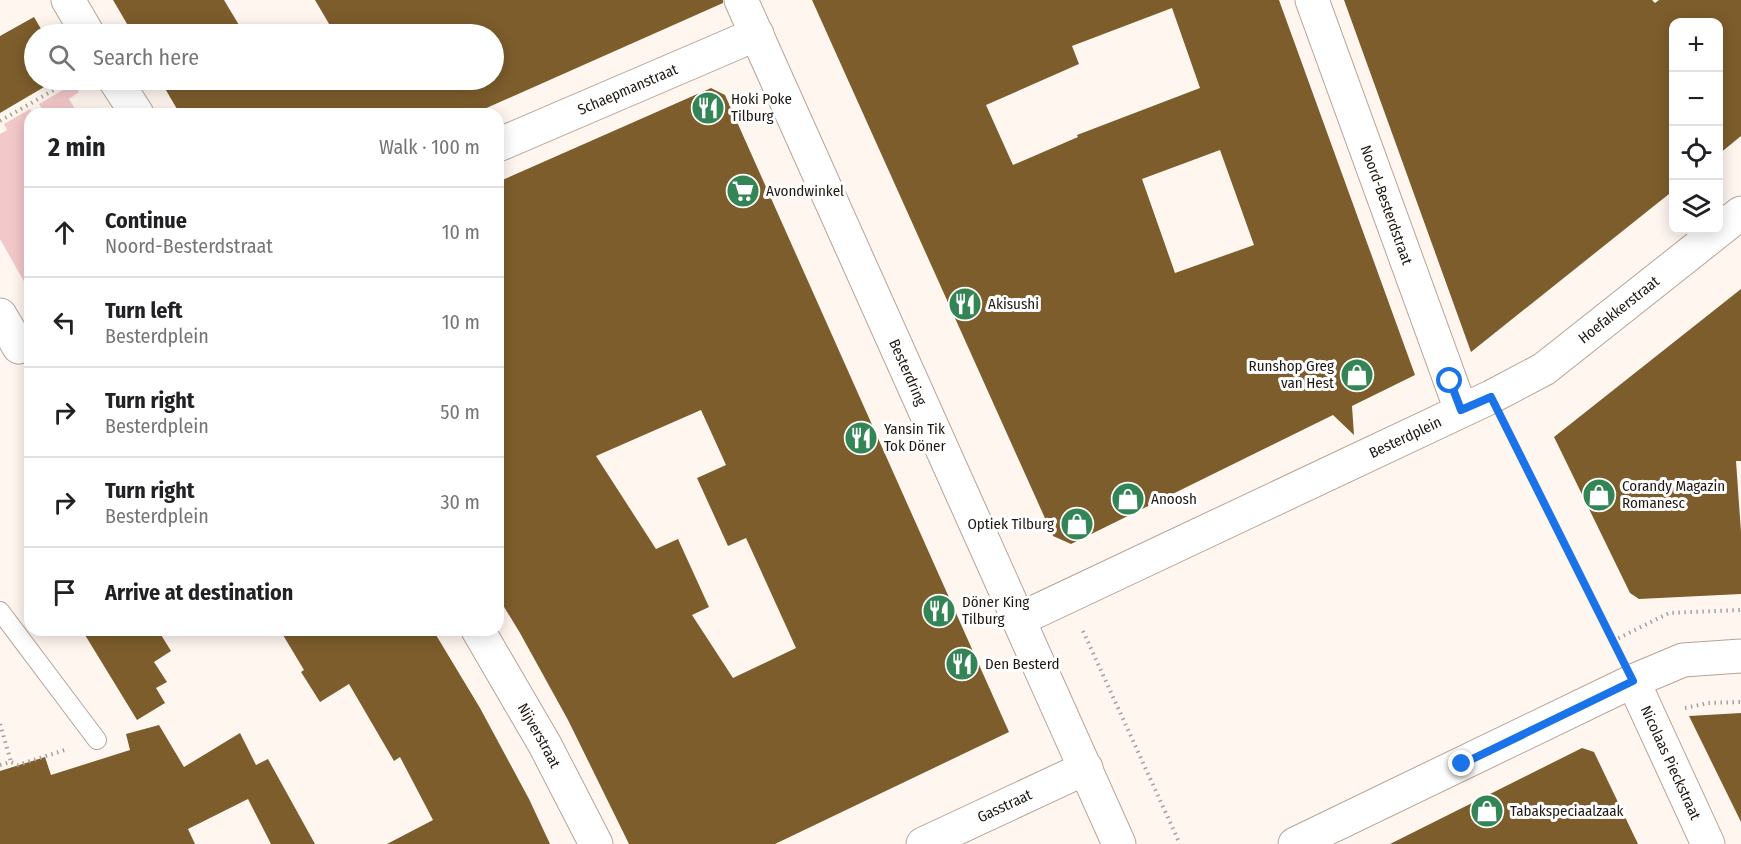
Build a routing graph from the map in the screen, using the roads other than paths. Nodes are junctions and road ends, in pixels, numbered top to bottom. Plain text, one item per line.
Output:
1 (68, 0) edge
2 (741, 0) edge
3 (1312, 0) edge
4 (82, 24) edge
5 (757, 34) junction
6 (121, 90) edge
7 (133, 108) edge
8 (504, 142) edge
9 (1741, 213) edge
10 (0, 315) edge
11 (16, 349) edge
12 (1491, 397) joint
13 (1461, 410) junction
14 (0, 611) edge
15 (1020, 619) junction
16 (481, 636) edge
17 (1741, 656) edge
18 (1633, 681) junction
19 (97, 740) road end
20 (1086, 768) junction
21 (596, 844) edge
22 (923, 844) edge
23 (1119, 844) edge
24 (1295, 844) edge
25 (1708, 844) edge

1 - 4 street
2 - 5 street, Besterdring
3 - 13 street, Noord-Besterdstraat
5 - 8 street, Schaepmanstraat
5 - 15 street, Besterdring
6 - 7 street
9 - 12 street, Hoefakkerstraat
10 - 11 street
12 - 13 street, Besterdplein
13 - 15 street, Besterdplein
14 - 19 lane
15 - 20 street, Besterdring
16 - 21 street, Nijverstraat
17 - 18 street
18 - 24 street
18 - 25 street, Nicolaas Pieckstraat
20 - 22 street, Gasstraat
20 - 23 street, Besterdring

